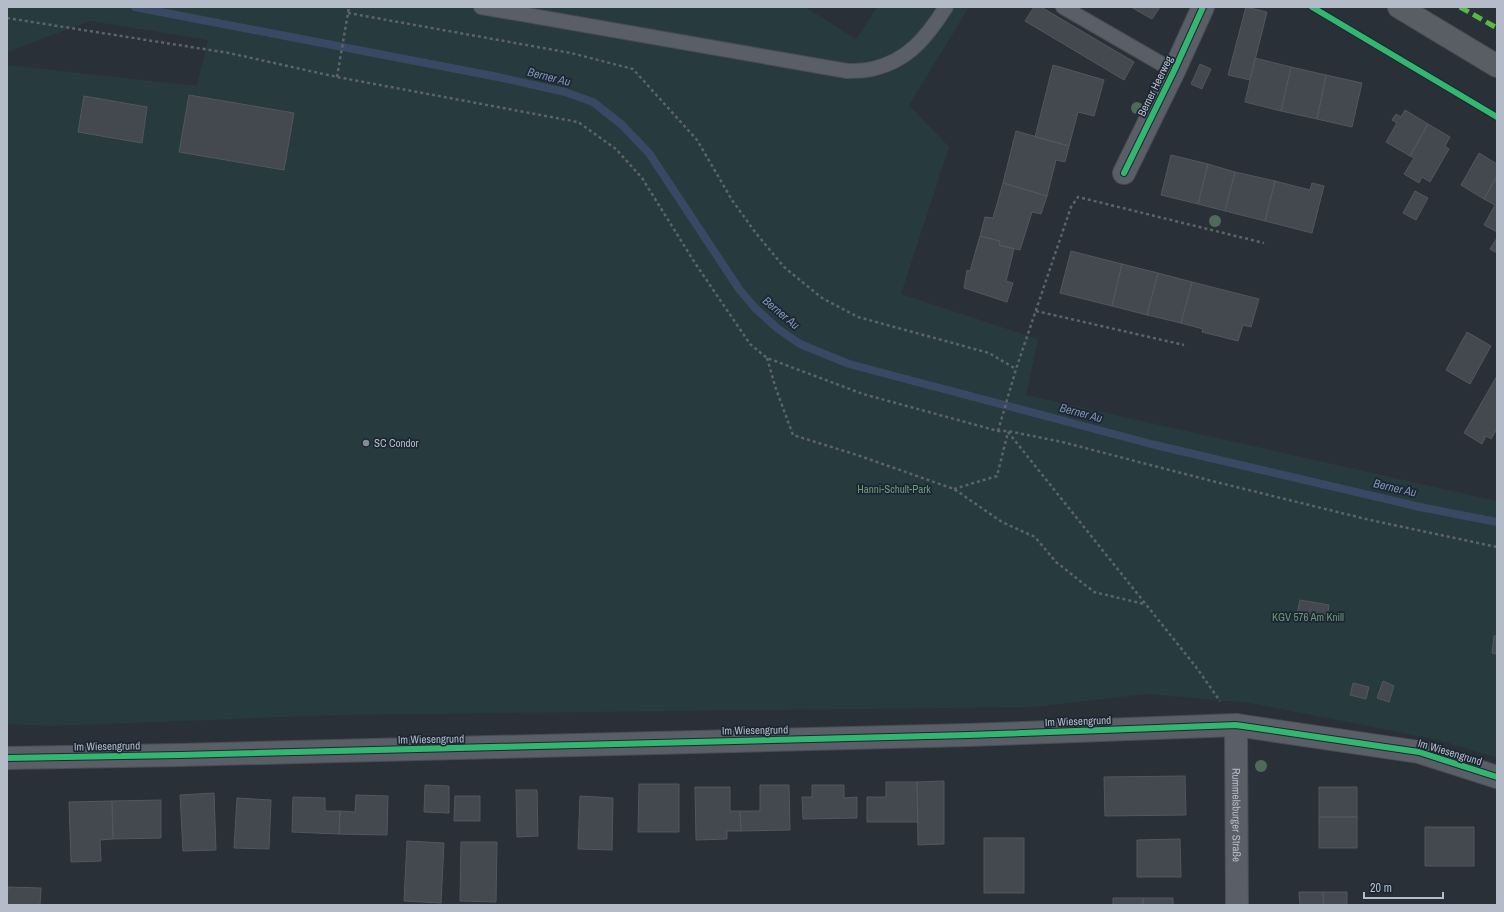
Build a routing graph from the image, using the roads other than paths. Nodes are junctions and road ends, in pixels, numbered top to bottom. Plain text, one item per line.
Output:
1 (481, 7) edge
2 (946, 7) edge
3 (1063, 7) edge
4 (1203, 7) edge
5 (1398, 7) edge
6 (1497, 66) edge
7 (1174, 71) junction
8 (1124, 173) dead end
9 (1236, 725) junction
10 (7, 758) edge
11 (1497, 777) edge
12 (1237, 905) edge

1 - 2 lane
3 - 7 lane
4 - 7 street, Berner Heerweg
5 - 6 main road
7 - 8 street, Berner Heerweg
9 - 10 street, Im Wiesengrund
9 - 11 street, Im Wiesengrund
9 - 12 street, Rummelsburger Straße

